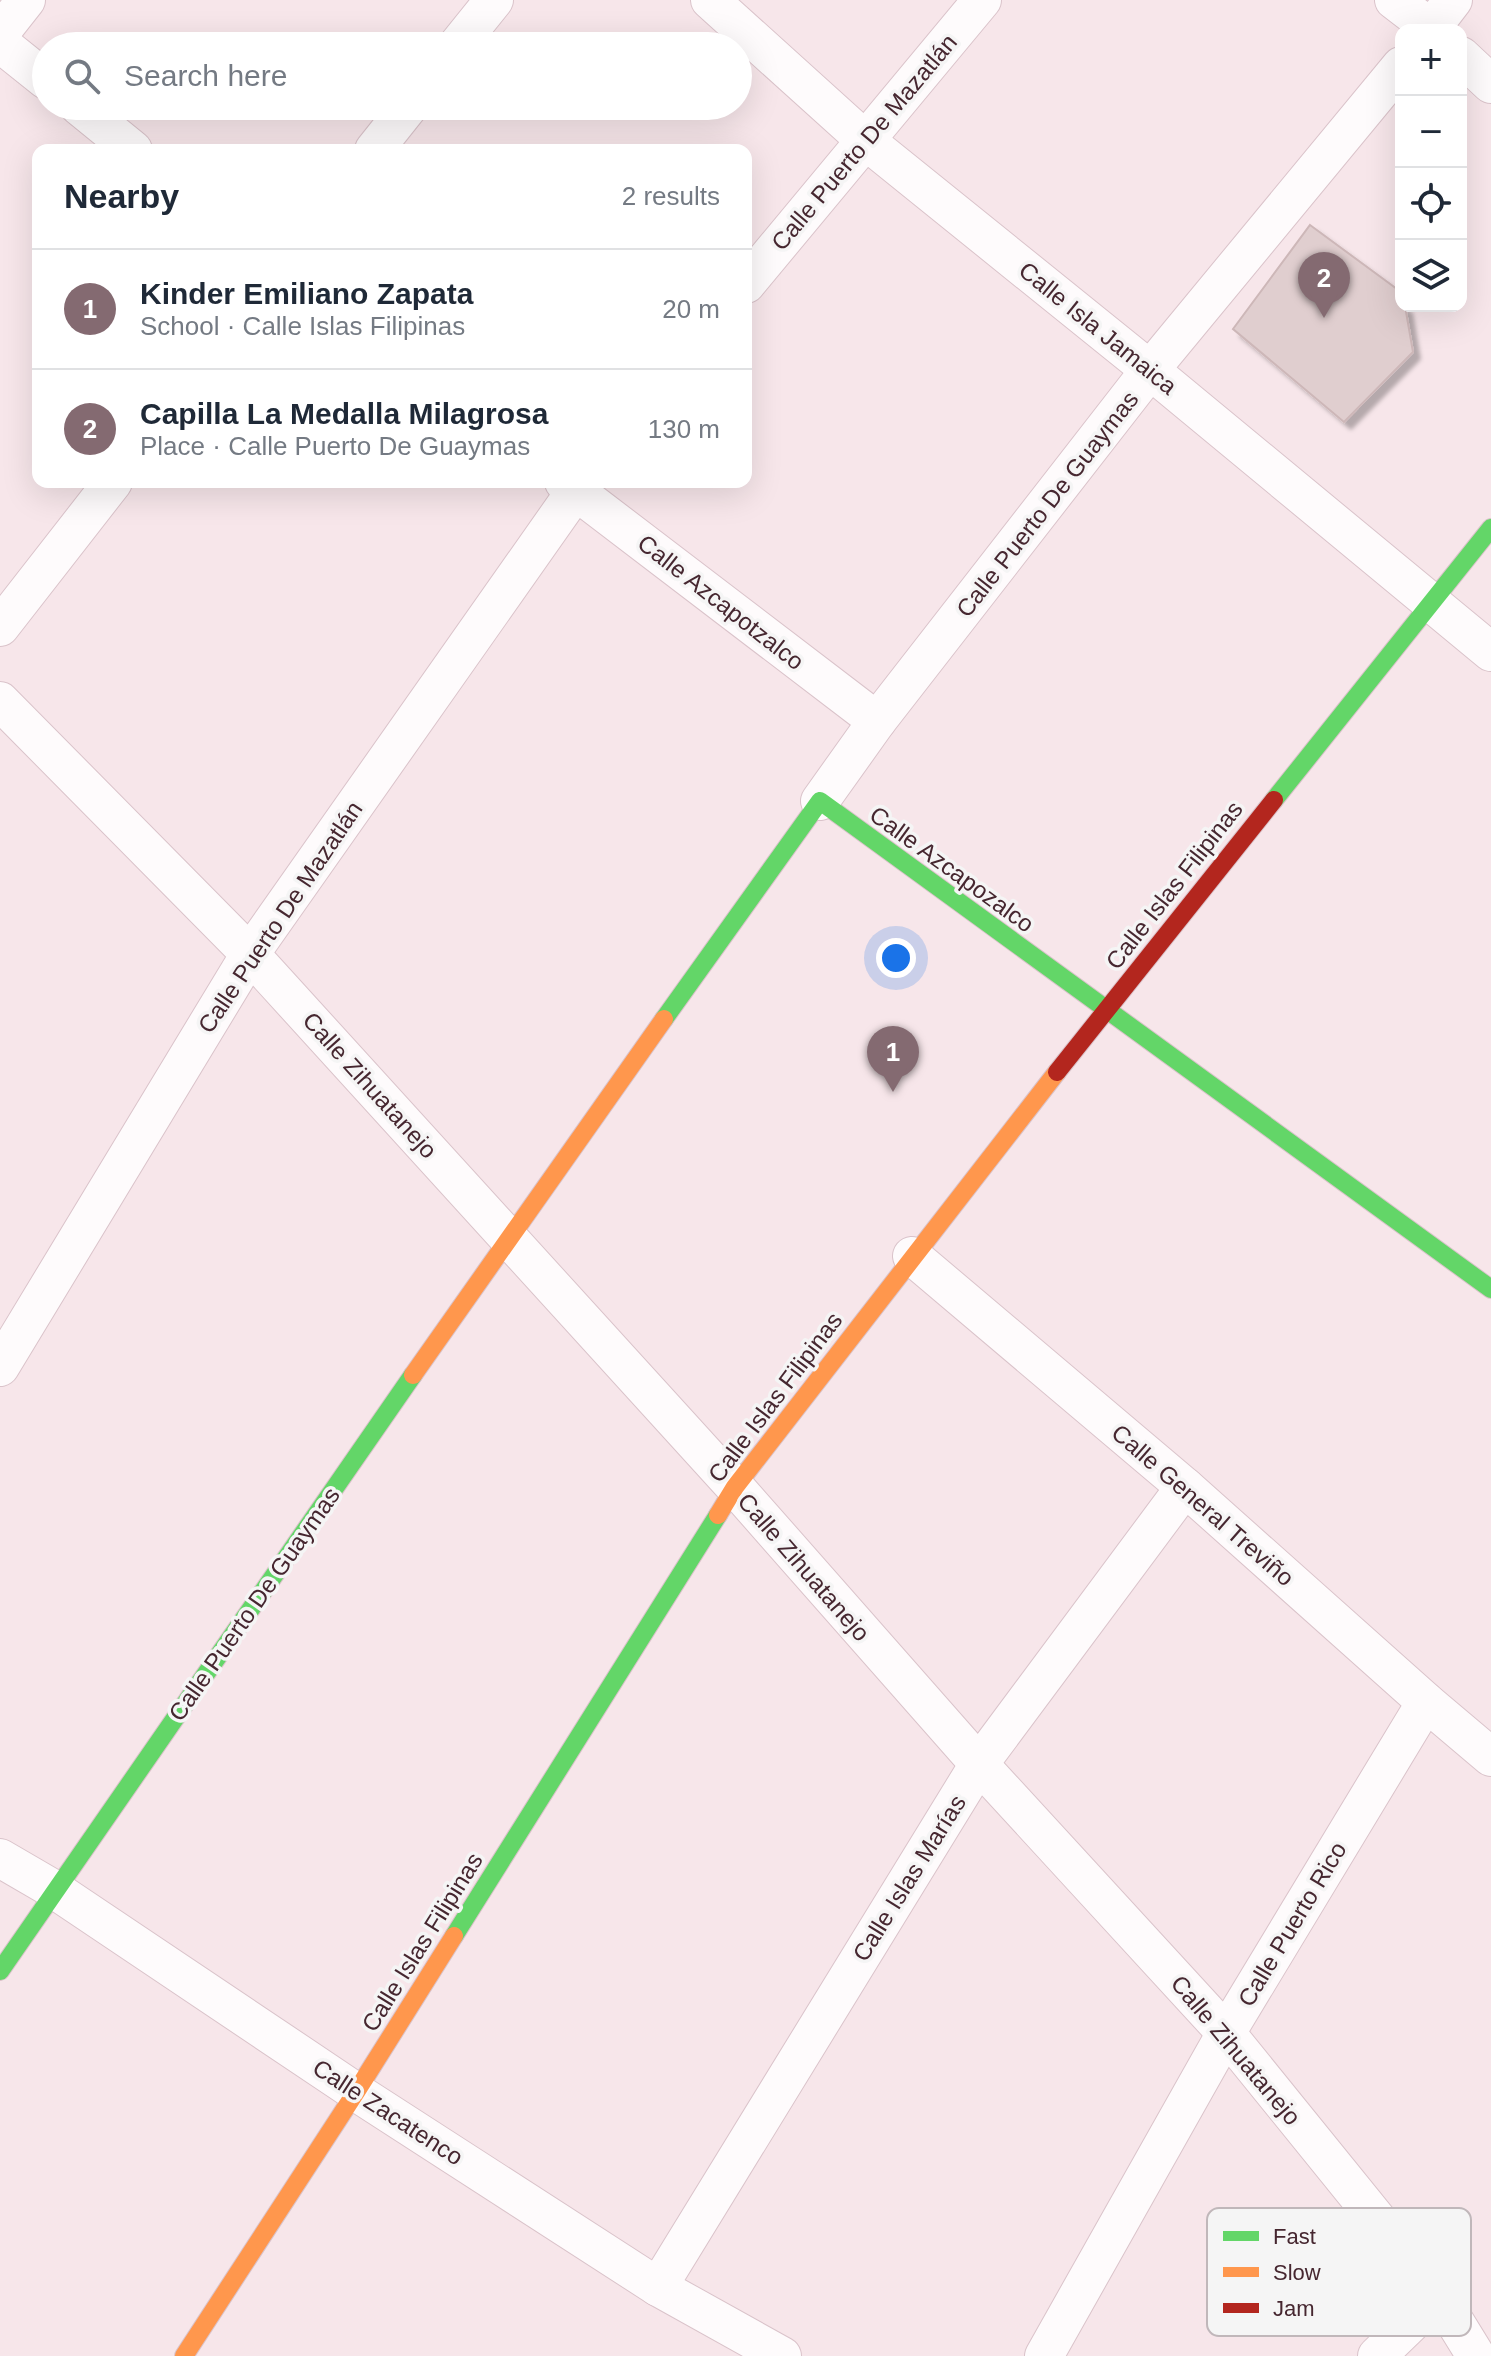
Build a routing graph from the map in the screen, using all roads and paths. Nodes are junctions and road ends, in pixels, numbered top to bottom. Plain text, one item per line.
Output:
1 (26, 0) edge
2 (494, 0) edge
3 (710, 0) edge
4 (982, 0) edge
5 (1394, 0) edge
6 (1437, 22) edge
7 (468, 32) edge
8 (745, 32) edge
9 (0, 33) edge
10 (752, 38) edge
11 (0, 43) edge
12 (1467, 62) edge
13 (32, 69) edge
14 (1395, 73) edge
15 (1491, 84) edge
16 (96, 120) edge
17 (398, 120) edge
18 (865, 140) junction
19 (126, 144) edge
20 (379, 144) edge
21 (752, 277) edge
22 (1150, 370) junction
23 (108, 488) edge
24 (572, 488) edge
25 (578, 488) edge
26 (1491, 528) edge
27 (1430, 602) junction
28 (0, 627) edge
29 (1491, 652) edge
30 (0, 701) edge
31 (877, 721) junction
32 (820, 801) junction
33 (250, 954) junction
34 (1106, 1010) junction
35 (509, 1237) junction
36 (912, 1256) junction
37 (1491, 1289) edge
38 (3, 1355) edge
39 (735, 1487) junction
40 (1185, 1487) junction
41 (1426, 1702) junction
42 (1491, 1757) edge
43 (979, 1764) junction
44 (0, 1858) edge
45 (55, 1890) junction
46 (0, 1971) edge
47 (1226, 2033) junction
48 (356, 2092) junction
49 (1368, 2208) edge
50 (658, 2287) junction
51 (1398, 2336) edge
52 (1464, 2336) edge
53 (184, 2356) edge
54 (782, 2356) edge
55 (1044, 2356) edge
56 (1377, 2356) edge
57 (1476, 2356) edge

1 - 9 street
2 - 7 street
3 - 8 street, Calle Isla Jamaica
4 - 18 street, Calle Puerto De Mazatlán
5 - 6 street
10 - 18 street, Calle Isla Jamaica
11 - 13 street
12 - 15 street
14 - 22 street, Calle Puerto De Guaymas
16 - 19 street
17 - 20 street
18 - 21 street, Calle Puerto De Mazatlán
18 - 22 street, Calle Isla Jamaica
22 - 27 street, Calle Isla Jamaica
22 - 31 street, Calle Puerto De Guaymas
23 - 28 street
24 - 33 street, Calle Puerto De Mazatlán
25 - 31 street, Calle Azcapotzalco
26 - 27 street, Calle Islas Filipinas
27 - 29 street, Calle Isla Jamaica
27 - 34 street, Calle Islas Filipinas
30 - 33 street, Calle Zihuatanejo
31 - 32 street, Calle Puerto De Guaymas
32 - 34 street, Calle Azcapozalco
32 - 35 street
33 - 35 street, Calle Zihuatanejo
33 - 38 street, Calle Puerto De Mazatlán
34 - 36 street, Calle Islas Filipinas
34 - 37 street, Calle Azcapozalco
35 - 39 street, Calle Zihuatanejo
35 - 45 street, Calle Puerto De Guaymas
36 - 39 street, Calle Islas Filipinas
36 - 40 street, Calle General Treviño
39 - 43 street, Calle Zihuatanejo
39 - 48 street, Calle Islas Filipinas
40 - 41 street, Calle General Treviño
40 - 43 street, Calle Islas Marías
41 - 42 street, Calle General Treviño
41 - 47 street, Calle Puerto Rico
43 - 47 street, Calle Zihuatanejo
43 - 50 street, Calle Islas Marías
44 - 45 street, Calle Zacatenco
45 - 46 street, Calle Puerto De Guaymas
45 - 48 street, Calle Zacatenco
47 - 49 street, Calle Zihuatanejo
47 - 55 street, Calle Puerto Rico
48 - 50 street, Calle Zacatenco
48 - 53 street, Calle Islas Filipinas
50 - 54 street, Calle Zacatenco
51 - 56 street
52 - 57 street, Calle Zihuatanejo

